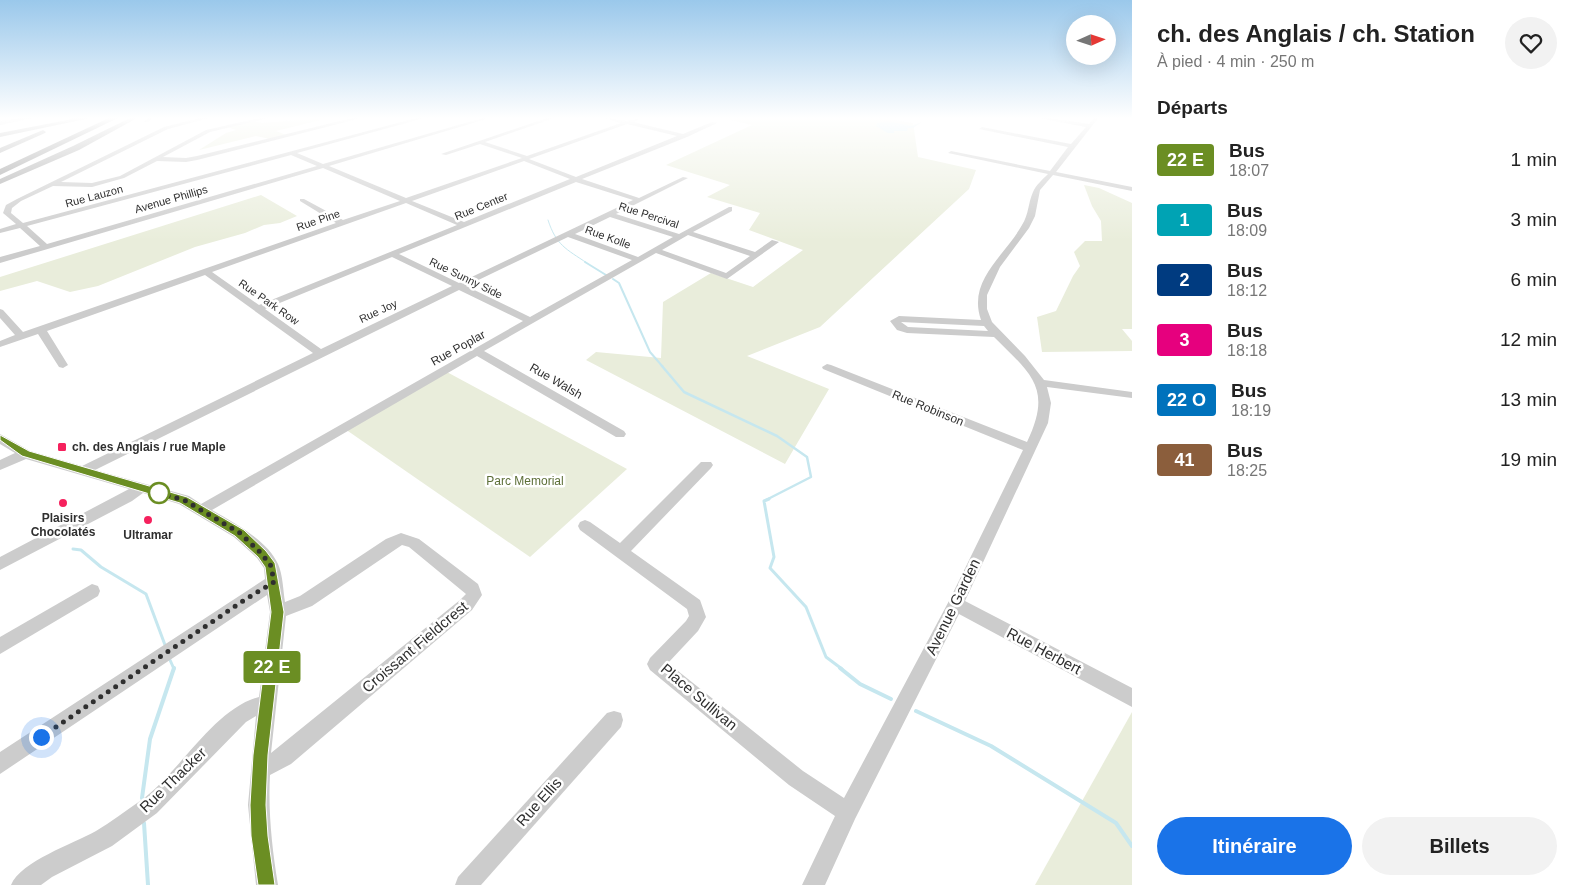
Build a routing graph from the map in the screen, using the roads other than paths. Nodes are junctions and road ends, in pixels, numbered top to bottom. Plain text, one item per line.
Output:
1 (29, 158) edge
2 (51, 158) edge
3 (103, 158) edge
4 (157, 158) edge
5 (195, 158) edge
6 (272, 158) edge
7 (307, 158) edge
8 (348, 158) edge
9 (525, 158) joint
10 (628, 158) edge
11 (980, 158) edge
12 (1062, 158) edge
13 (154, 160) junction
14 (325, 165) junction
15 (0, 172) edge
16 (1052, 172) junction
17 (685, 178) dead end
18 (575, 179) junction
19 (0, 182) edge
20 (50, 184) junction
21 (1132, 189) edge
22 (302, 200) dead end
23 (408, 200) junction
24 (639, 200) junction
25 (728, 209) dead end
26 (610, 214) junction
27 (342, 223) junction
28 (464, 225) junction
29 (20, 226) junction
30 (0, 231) edge
31 (568, 234) junction
32 (685, 235) junction
33 (775, 242) dead end
34 (46, 246) junction
35 (657, 251) junction
36 (392, 254) junction
37 (756, 255) junction
38 (0, 260) edge
39 (639, 260) junction
40 (205, 272) junction
41 (458, 287) junction
42 (257, 309) junction
43 (0, 312) edge
44 (530, 321) junction
45 (987, 323) junction
46 (40, 330) junction
47 (996, 334) junction
48 (20, 336) junction
49 (0, 344) edge
50 (478, 352) junction
51 (320, 353) junction
52 (63, 365) dead end
53 (827, 367) dead end
54 (1040, 383) junction
55 (1132, 395) edge
56 (620, 434) dead end
57 (0, 438) edge
58 (1030, 448) junction
59 (25, 454) junction
60 (0, 465) edge
61 (706, 465) dead end
62 (85, 470) junction
63 (140, 488) junction
64 (200, 510) junction
65 (585, 526) dead end
66 (621, 551) junction
67 (0, 564) edge
68 (274, 582) junction
69 (92, 591) dead end
70 (956, 604) junction
71 (278, 612) junction
72 (0, 646) edge
73 (1132, 698) edge
74 (268, 703) junction
75 (614, 720) dead end
76 (0, 764) edge
77 (260, 768) junction
78 (848, 812) junction
79 (22, 885) edge
80 (267, 885) edge
81 (466, 885) edge
82 (812, 885) edge

1 - 15 highway
2 - 19 main road
3 - 20 street
4 - 13 street
5 - 13 street
6 - 29 street, Rue Lauzon
7 - 14 street
8 - 14 street, Avenue Phillips
9 - 18 street
9 - 23 street, Rue Pine
10 - 18 street, Rue Center
11 - 16 street
12 - 16 street
13 - 20 street
14 - 23 street
14 - 34 street, Avenue Phillips
16 - 21 street
16 - 45 street
17 - 24 street, Rue Joy
18 - 24 street
18 - 28 street, Rue Center
20 - 29 street
22 - 27 street
23 - 27 street, Rue Pine
23 - 28 street
24 - 26 street, Rue Joy
25 - 32 street, Rue Poplar
26 - 31 street, Rue Joy
26 - 32 street, Rue Percival
27 - 40 street, Rue Pine
28 - 36 street, Rue Center
29 - 30 street, Rue Lauzon
29 - 34 street
31 - 39 street, Rue Kolle
31 - 41 street, Rue Joy
32 - 35 street, Rue Poplar
32 - 37 street, Rue Percival
33 - 37 street
34 - 38 street, Avenue Phillips
35 - 37 street
35 - 39 street, Rue Poplar
36 - 41 street, Rue Sunny Side
36 - 42 street, Rue Center
39 - 44 street, Rue Poplar
40 - 42 street, Rue Park Row
40 - 46 street, Rue Pine
41 - 44 street, Rue Sunny Side
41 - 51 street, Rue Joy
42 - 51 street, Rue Park Row
43 - 48 street
44 - 50 street, Rue Poplar
45 - 47 street, Avenue Garden
45 - 47 street
46 - 48 street, Rue Pine
46 - 52 street
47 - 54 street, Avenue Garden
48 - 49 street, Rue Pine
50 - 56 street, Rue Walsh
50 - 64 street, Rue Poplar
51 - 62 street, Rue Joy
53 - 58 street, Rue Robinson
54 - 55 street
54 - 58 street, Avenue Garden
57 - 59 street
58 - 70 street, Avenue Garden
59 - 60 street
59 - 62 street
61 - 66 street
62 - 63 street
63 - 64 street
63 - 67 street
64 - 68 street
65 - 66 street, Place Sullivan
66 - 78 street, Place Sullivan
68 - 71 street
68 - 76 street
69 - 72 street
70 - 73 street, Rue Herbert
70 - 78 street, Avenue Garden
71 - 74 street
71 - 77 street, Croissant Fieldcrest
74 - 77 street
74 - 79 street, Rue Thacker
75 - 81 street, Rue Ellis
77 - 80 street
78 - 82 street, Avenue Garden

